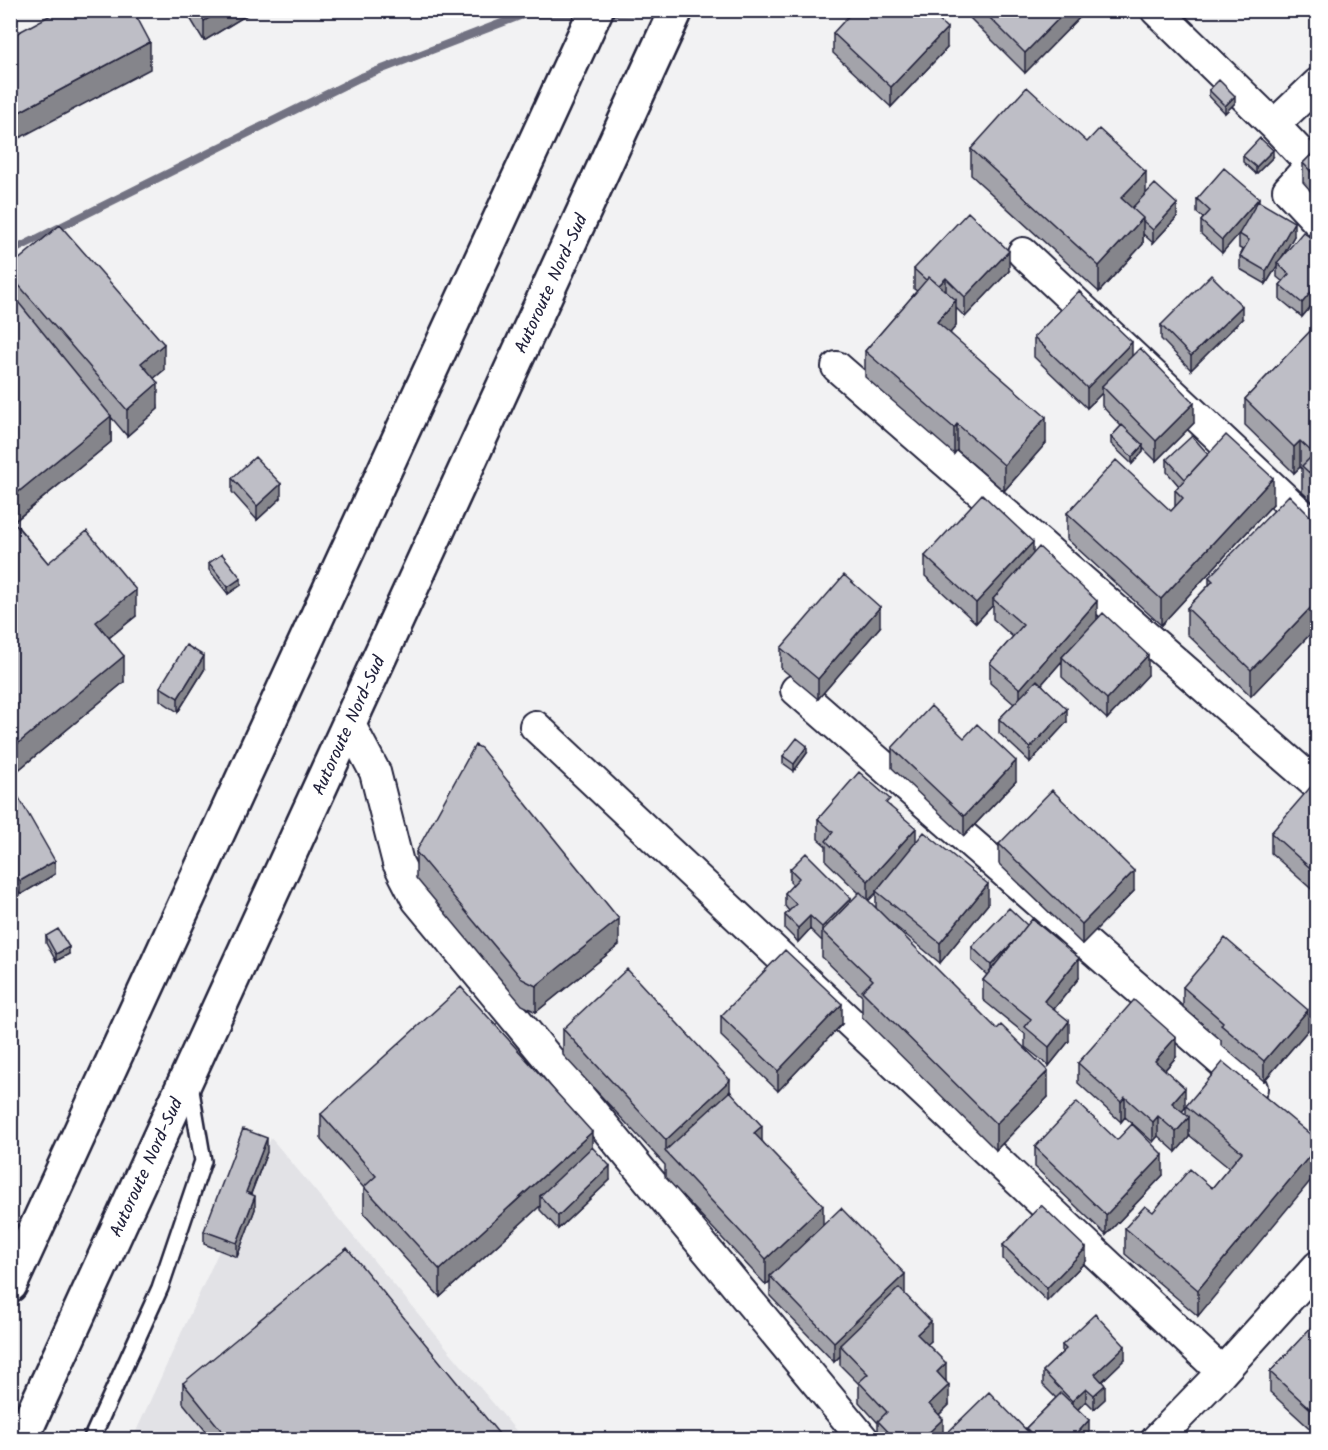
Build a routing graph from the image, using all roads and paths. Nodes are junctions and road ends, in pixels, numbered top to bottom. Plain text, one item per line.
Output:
1 (596, 10) edge
2 (676, 10) edge
3 (1156, 10) edge
4 (1317, 83) edge
5 (1274, 125) junction
6 (1317, 222) edge
7 (1023, 253) dead end
8 (837, 368) dead end
9 (1317, 530) edge
10 (796, 690) dead end
11 (349, 723) junction
12 (535, 726) dead end
13 (1317, 786) edge
14 (189, 1074) junction
15 (1273, 1106) edge
16 (1317, 1266) edge
17 (10, 1285) edge
18 (1222, 1372) junction
19 (21, 1440) edge
20 (91, 1440) edge
21 (864, 1440) edge
22 (1156, 1440) edge

1 - 17 highway
2 - 11 highway, Autoroute Nord-Sud
3 - 5 street
4 - 5 street
5 - 6 street
7 - 9 street
8 - 13 street
10 - 15 street
11 - 14 highway, Autoroute Nord-Sud
11 - 21 street
12 - 18 street
14 - 19 highway, Autoroute Nord-Sud
14 - 20 lane
16 - 18 street
18 - 22 street

